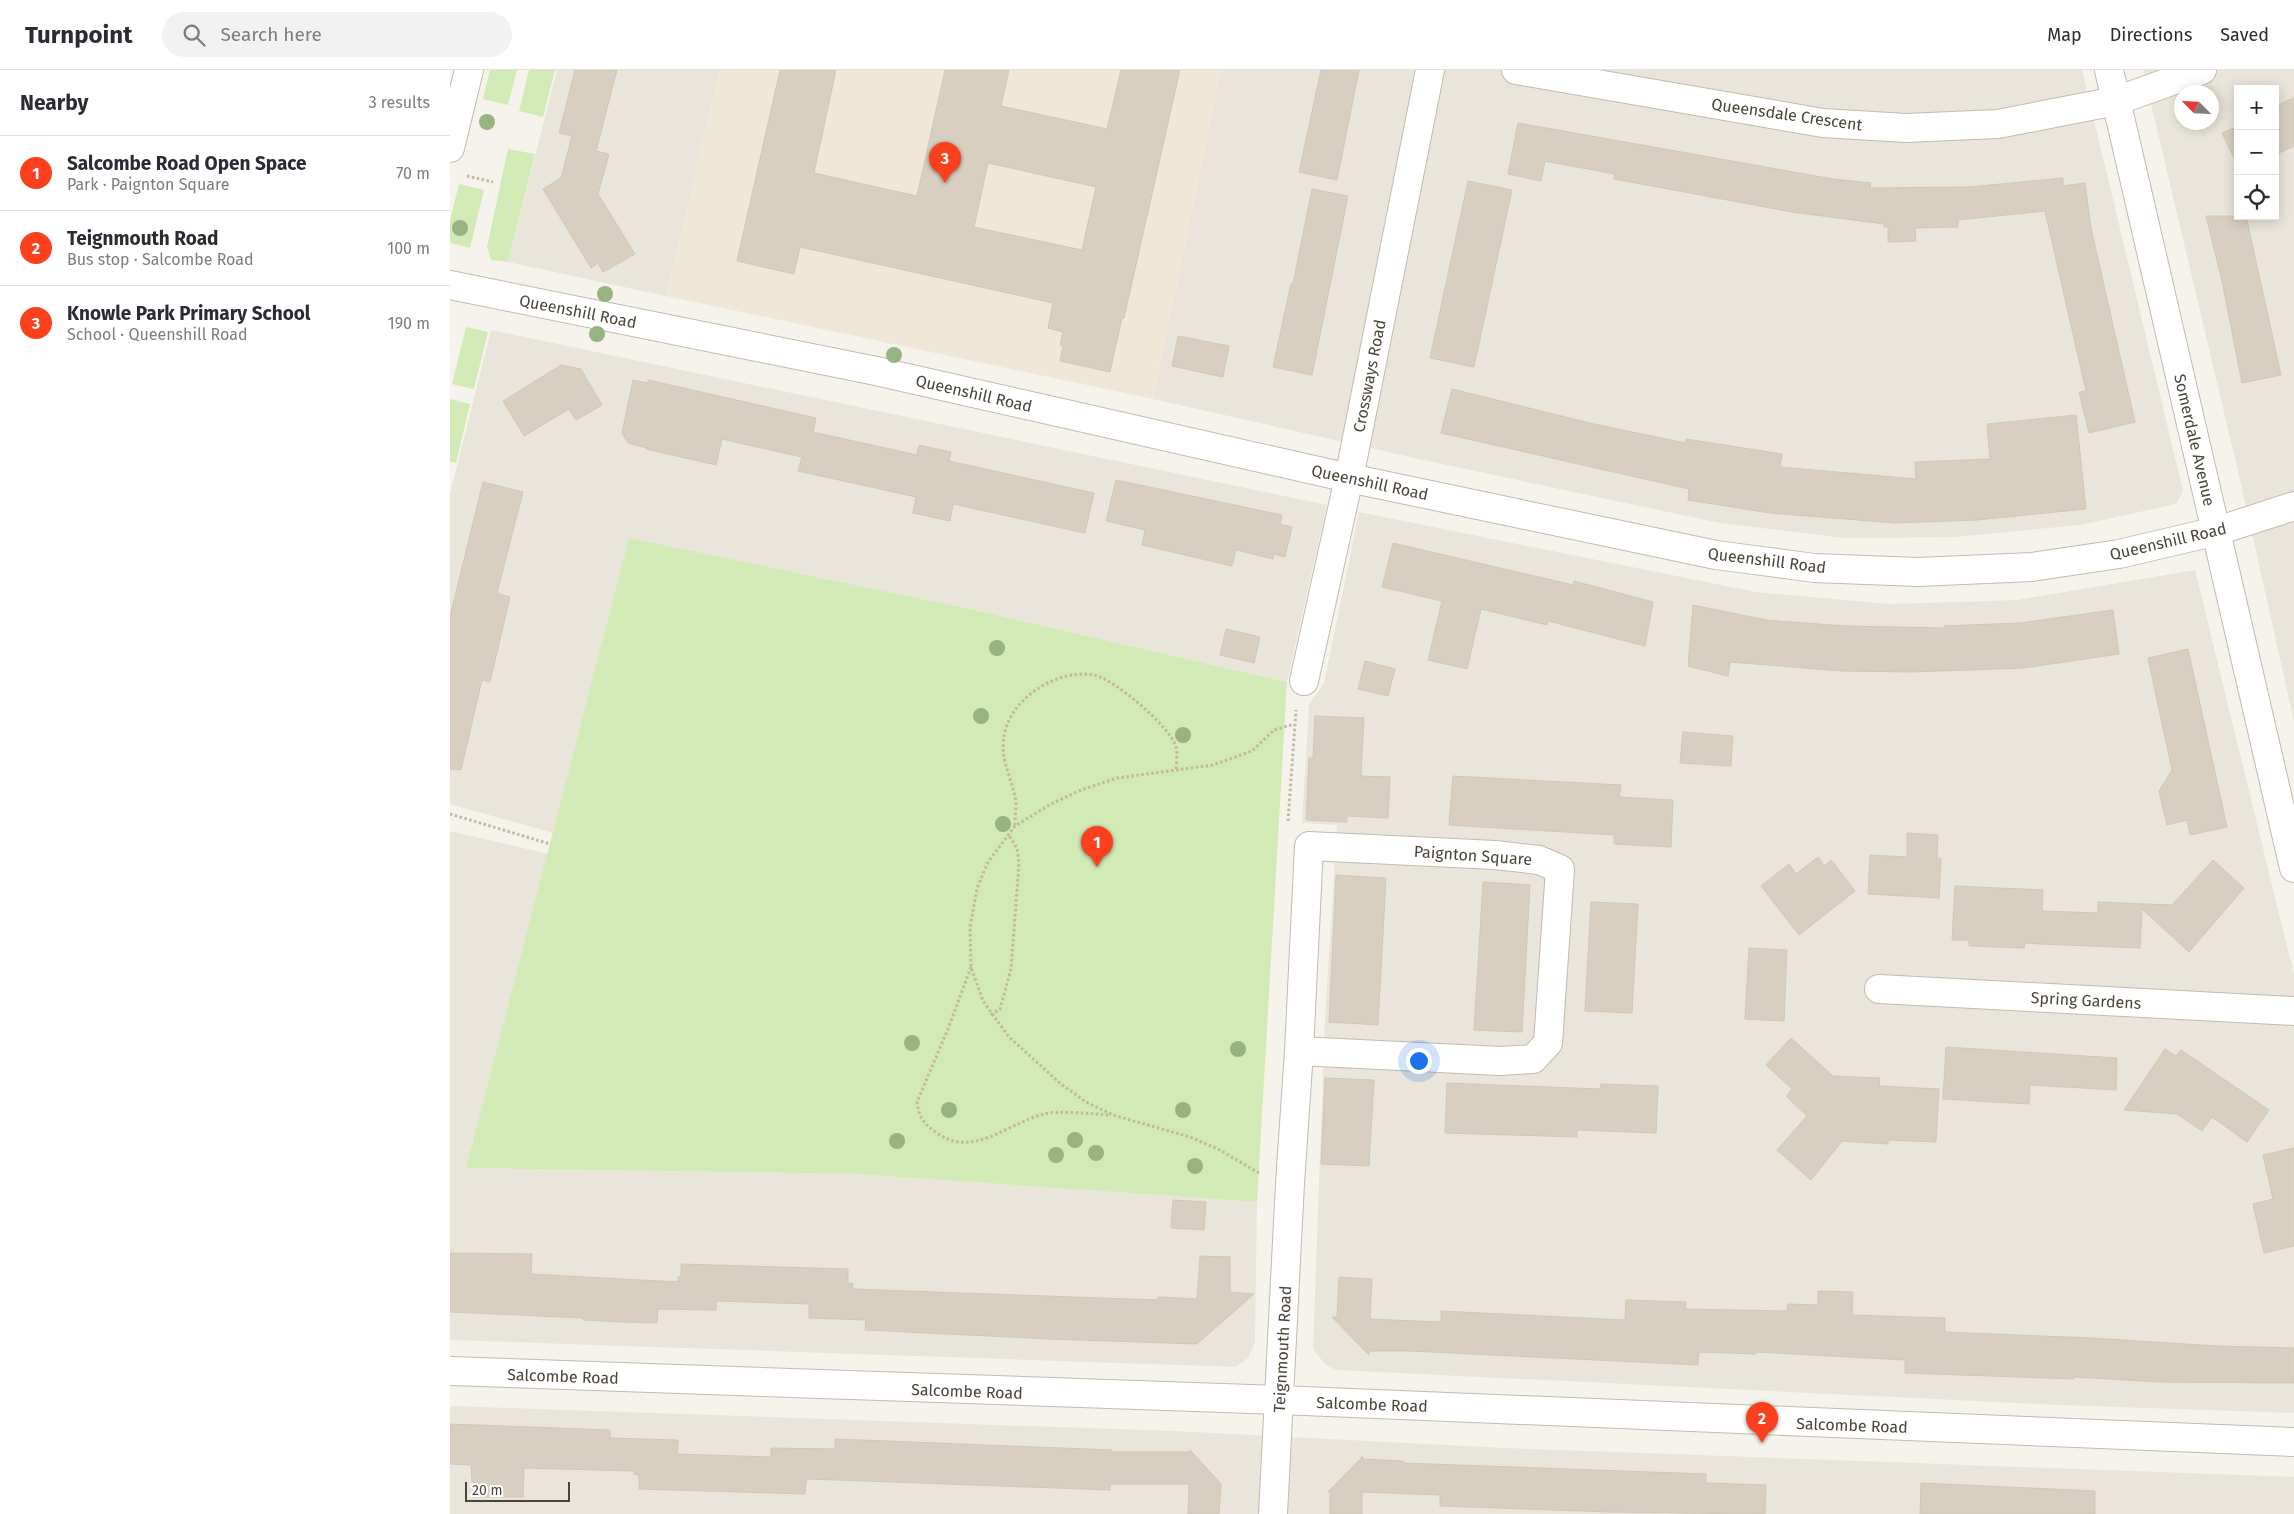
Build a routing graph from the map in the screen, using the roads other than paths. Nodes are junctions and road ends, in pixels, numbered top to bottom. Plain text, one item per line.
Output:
1 (469, 70) edge
2 (1430, 70) edge
3 (1516, 70) edge
4 (2109, 70) edge
5 (2202, 70) edge
6 (2116, 101) junction
7 (450, 148) edge
8 (450, 285) edge
9 (1349, 478) junction
10 (2294, 506) edge
11 (2217, 531) junction
12 (1304, 681) road end
13 (2294, 868) edge
14 (1879, 989) dead end
15 (2294, 1011) edge
16 (1300, 1051) junction
17 (450, 1371) edge
18 (1280, 1400) junction
19 (2294, 1442) edge
20 (1273, 1514) edge

1 - 7 street
2 - 9 street, Crossways Road
3 - 6 street, Queensdale Crescent
4 - 6 street, Somerdale Avenue
5 - 6 street, Queensdale Crescent
6 - 11 street, Somerdale Avenue
8 - 9 street, Queenshill Road
9 - 11 street, Queenshill Road
9 - 12 street, Crossways Road
10 - 11 street, Queenshill Road
11 - 13 street, Somerdale Avenue
14 - 15 street, Spring Gardens
16 - 16 street, Paignton Square
16 - 18 street, Teignmouth Road
17 - 18 street, Salcombe Road
18 - 19 street, Salcombe Road
18 - 20 street, Teignmouth Road

